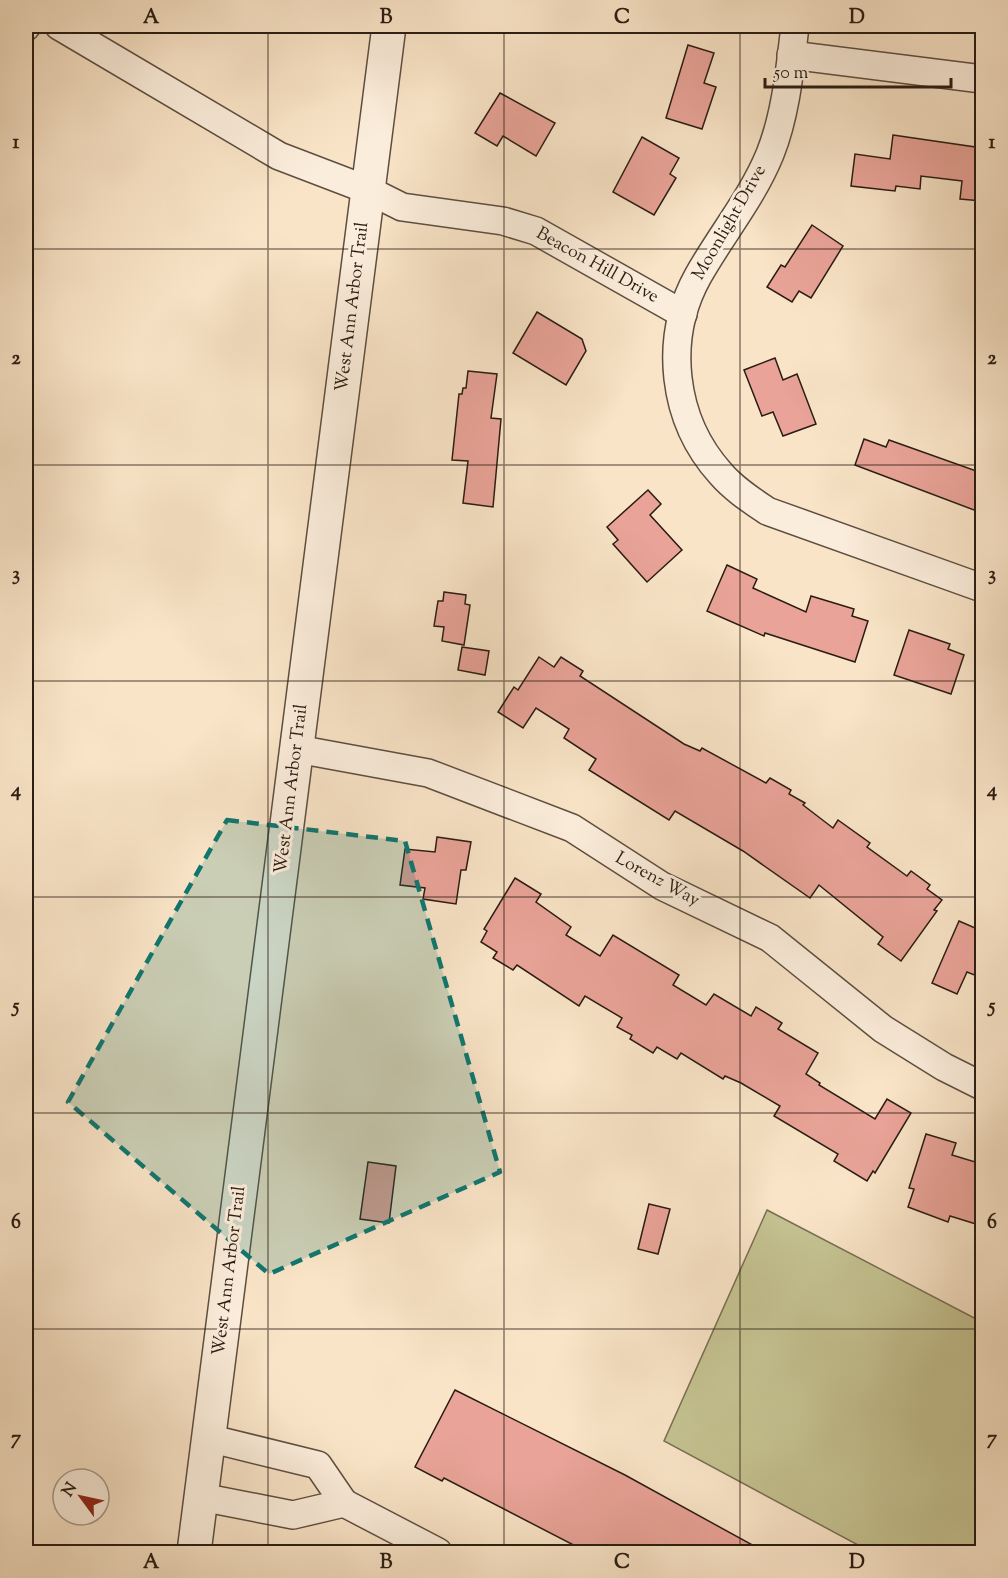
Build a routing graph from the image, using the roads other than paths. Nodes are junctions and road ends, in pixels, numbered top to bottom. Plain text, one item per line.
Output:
1 (59, 26) edge
2 (389, 26) edge
3 (795, 26) edge
4 (792, 55) junction
5 (982, 79) edge
6 (368, 190) junction
7 (683, 314) junction
8 (982, 588) edge
9 (297, 749) junction
10 (982, 1086) edge
11 (208, 1438) junction
12 (201, 1497) junction
13 (344, 1503) junction
14 (194, 1552) edge
15 (438, 1552) edge

1 - 6 street, Beacon Hill Drive
2 - 6 street, West Ann Arbor Trail
3 - 4 street, Moonlight Drive
4 - 5 street
4 - 7 street, Moonlight Drive
6 - 7 street, Beacon Hill Drive
6 - 9 street, West Ann Arbor Trail
7 - 8 street
9 - 10 street, Lorenz Way
9 - 11 street, West Ann Arbor Trail
11 - 12 street, West Ann Arbor Trail
11 - 13 street
12 - 13 street
12 - 14 street, West Ann Arbor Trail
13 - 15 street

